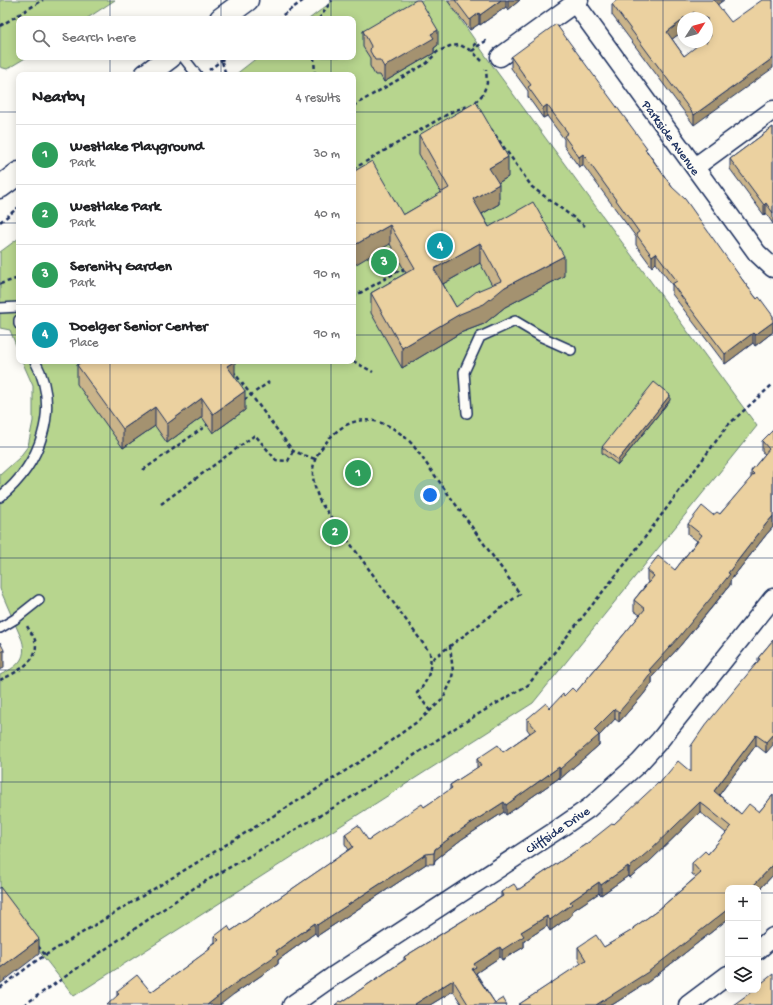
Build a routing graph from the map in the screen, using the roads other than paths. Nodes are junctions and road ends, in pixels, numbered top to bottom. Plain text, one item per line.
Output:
1 (247, 0) edge
2 (577, 1) edge
3 (225, 16) edge
4 (500, 58) dead end
5 (166, 60) edge
6 (185, 60) edge
7 (150, 72) edge
8 (195, 72) edge
9 (773, 110) edge
10 (695, 167) junction
11 (16, 175) edge
12 (0, 187) edge
13 (773, 268) edge
14 (16, 307) edge
15 (0, 308) edge
16 (571, 350) dead end
17 (36, 364) edge
18 (467, 413) dead end
19 (0, 497) edge
20 (773, 598) edge
21 (39, 600) dead end
22 (0, 628) edge
23 (773, 937) edge
24 (761, 947) edge
25 (725, 977) edge
26 (292, 1005) edge
27 (688, 1005) edge

1 - 3 main road
2 - 4 street
2 - 10 street, Parkside Avenue
5 - 7 main road
6 - 8 lane
9 - 10 street
10 - 13 street, Parkside Avenue
11 - 12 main road
14 - 15 lane
16 - 18 lane
17 - 19 lane
20 - 26 street, Cliffside Drive
21 - 22 lane
23 - 24 street
25 - 27 street

